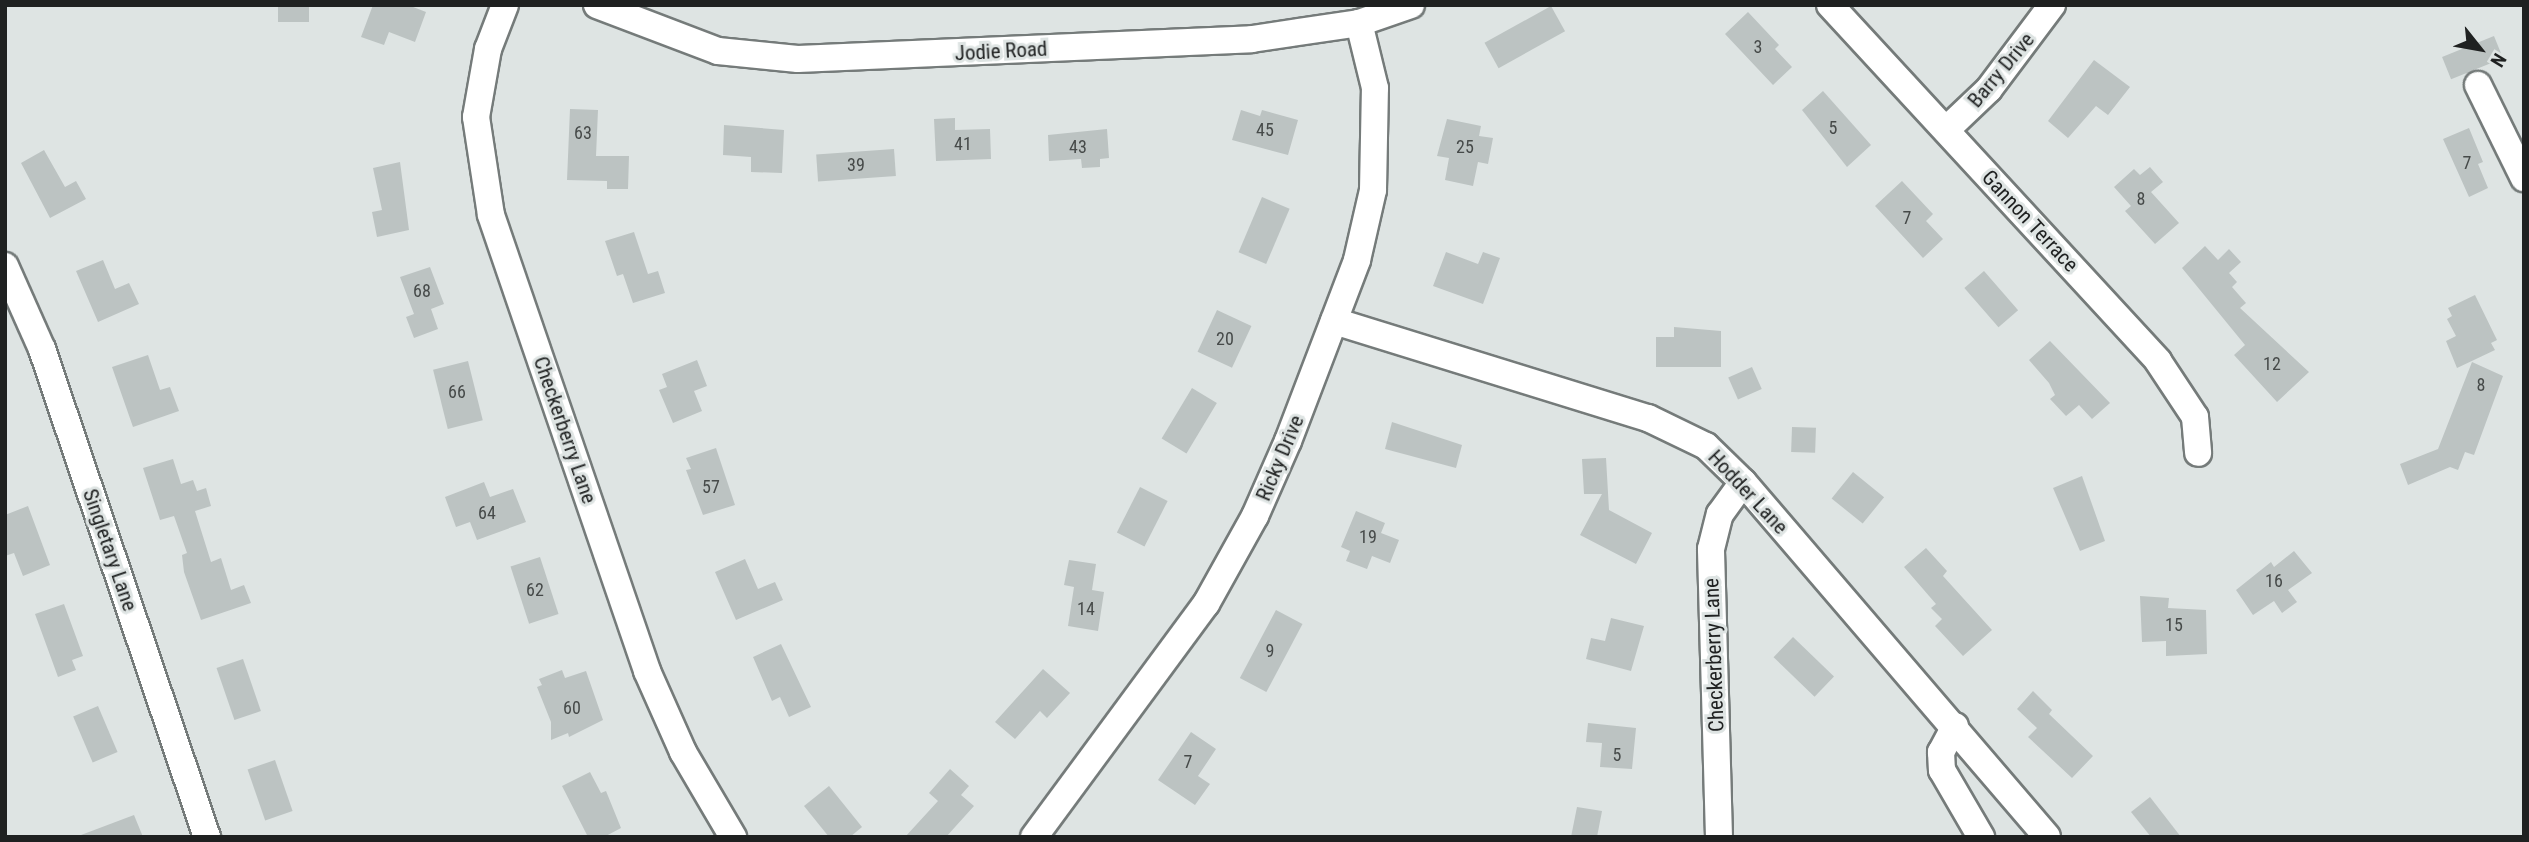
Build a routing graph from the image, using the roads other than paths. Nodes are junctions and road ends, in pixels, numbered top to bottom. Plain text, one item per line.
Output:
1 (505, 5) edge
2 (597, 5) edge
3 (1411, 5) edge
4 (1830, 5) edge
5 (2052, 5) edge
6 (1359, 23) junction
7 (2478, 85) dead end
8 (1946, 130) junction
9 (2524, 178) edge
10 (5, 266) edge
11 (1334, 321) junction
12 (2198, 453) dead end
13 (1743, 482) junction
14 (1955, 726) junction
15 (208, 837) edge
16 (733, 837) edge
17 (1034, 837) edge
18 (1719, 837) edge
19 (1981, 837) edge
20 (2047, 837) edge

1 - 16 street, Checkerberry Lane
2 - 6 street, Jodie Road
3 - 6 street, Jodie Road
4 - 8 street, Gannon Terrace
5 - 8 street, Barry Drive
6 - 11 street, Ricky Drive
7 - 9 street
8 - 12 street, Gannon Terrace
10 - 15 street, Singletary Lane
11 - 13 street, Hodder Lane
11 - 17 street, Ricky Drive
13 - 14 street, Hodder Lane
13 - 18 street, Checkerberry Lane
14 - 19 street
14 - 20 street, Hodder Lane

